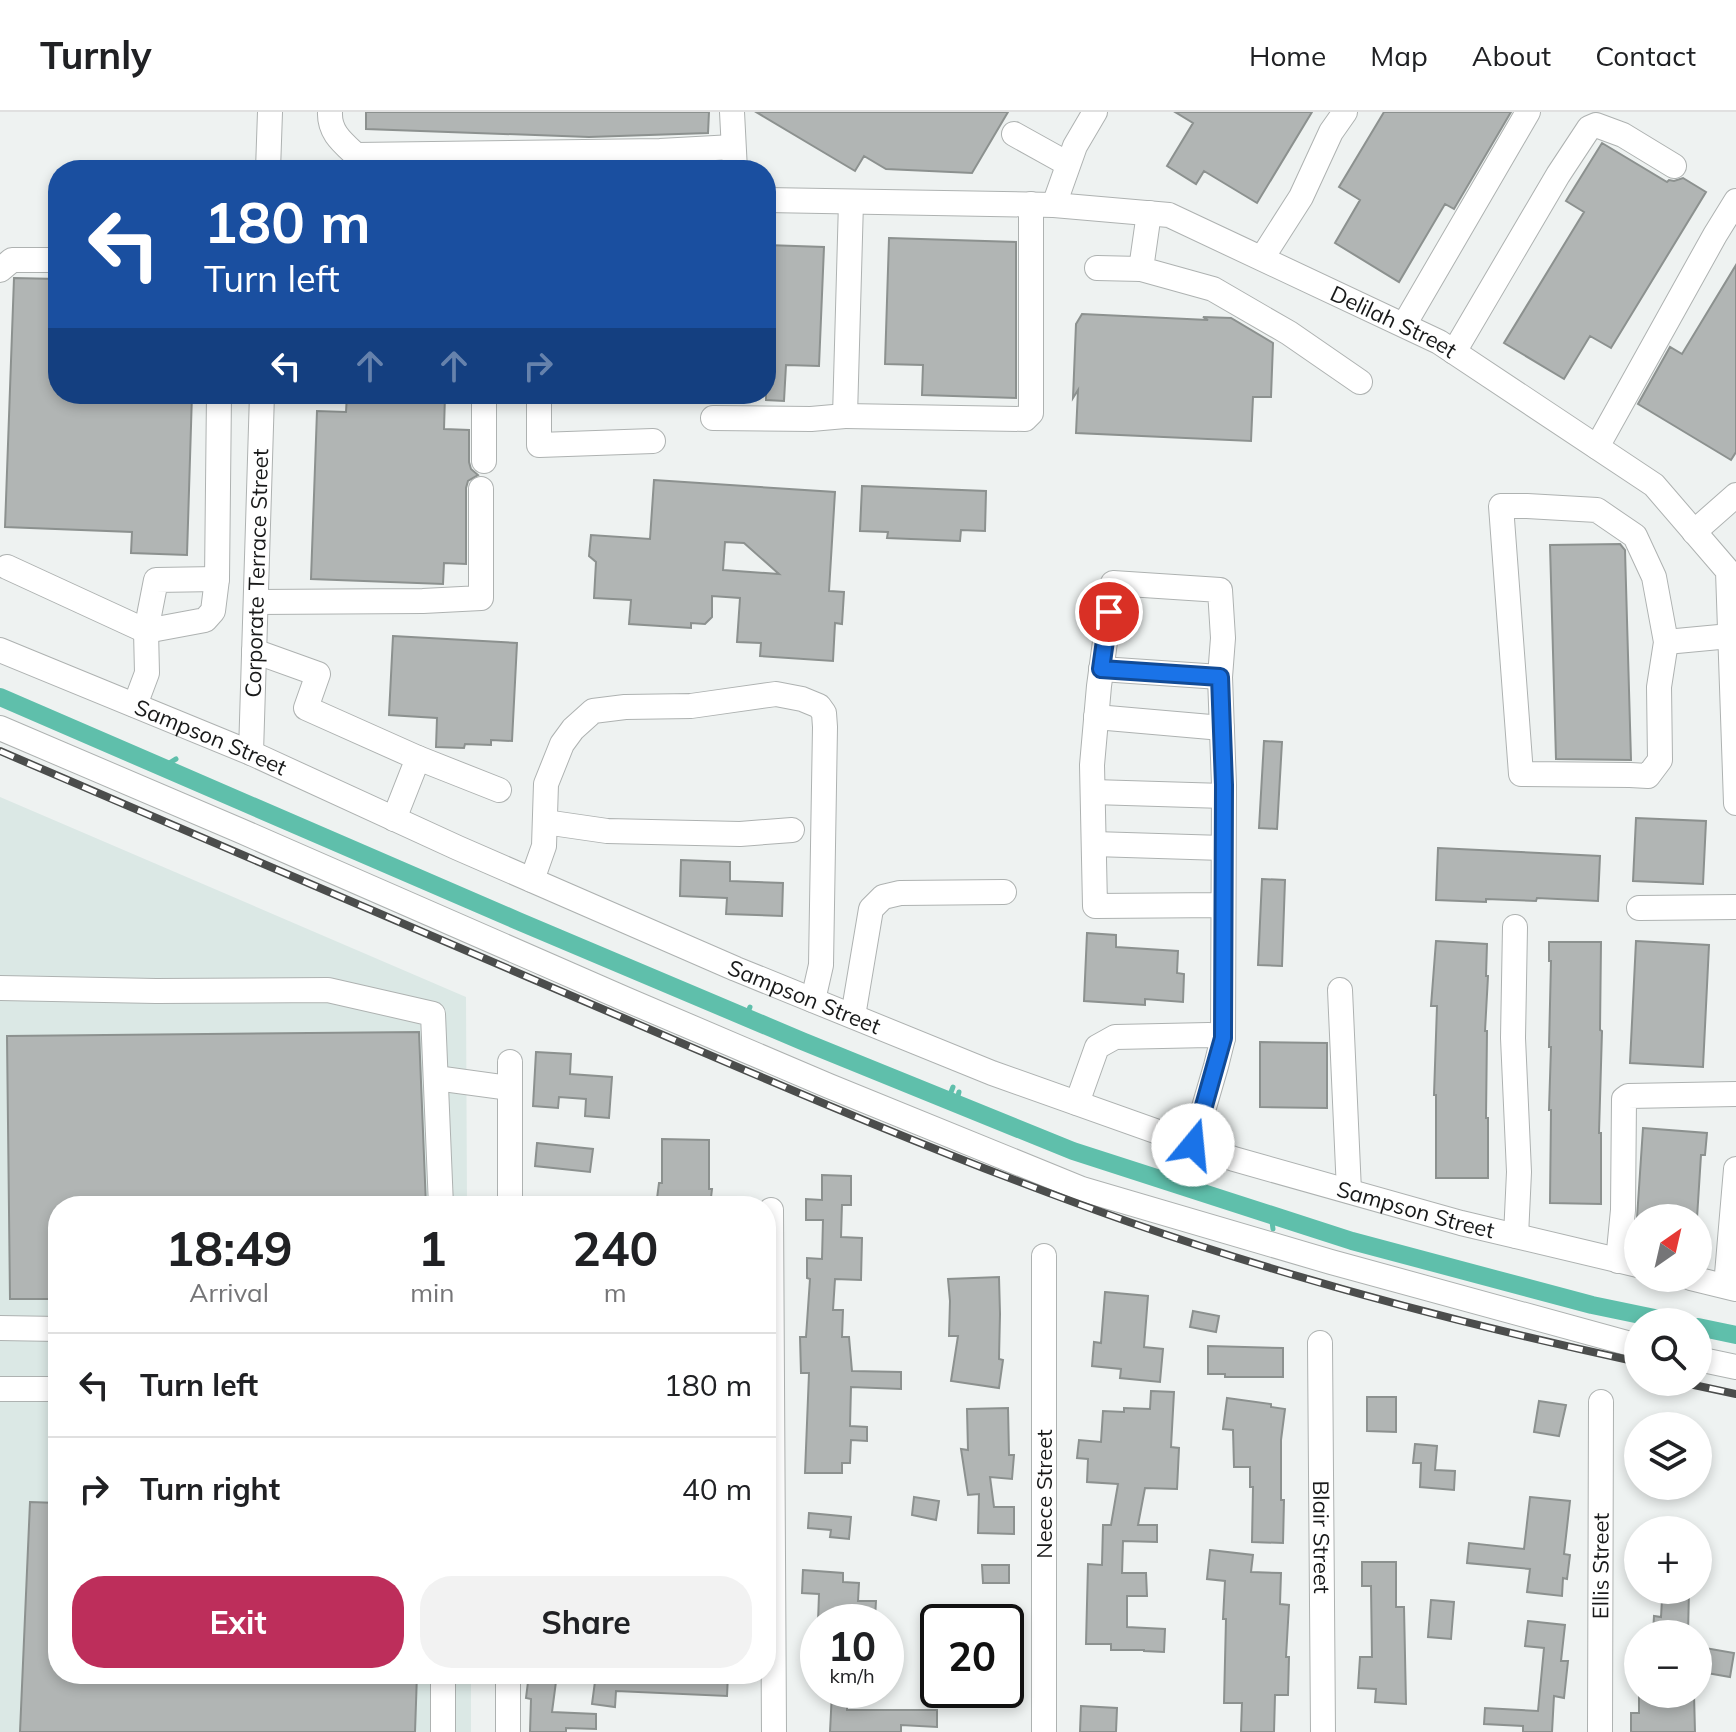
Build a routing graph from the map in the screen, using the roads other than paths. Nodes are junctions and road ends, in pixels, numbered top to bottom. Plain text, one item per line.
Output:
1 (270, 112) edge
2 (330, 112) edge
3 (732, 112) edge
4 (1345, 112) edge
5 (1528, 112) edge
6 (1088, 115) edge
7 (1014, 134) dead end
8 (734, 158) edge
9 (268, 160) edge
10 (1068, 164) junction
11 (1674, 166) dead end
12 (776, 200) edge
13 (1736, 201) edge
14 (851, 202) junction
15 (1042, 204) junction
16 (1149, 213) junction
17 (1262, 258) junction
18 (48, 260) edge
19 (1097, 268) dead end
20 (1141, 269) junction
21 (0, 270) edge
22 (1404, 325) junction
23 (1454, 352) junction
24 (1360, 382) dead end
25 (219, 404) edge
26 (262, 404) edge
27 (484, 404) edge
28 (539, 404) edge
29 (845, 416) junction
30 (713, 418) dead end
31 (653, 441) dead end
32 (1597, 447) junction
33 (484, 461) dead end
34 (481, 489) dead end
35 (1736, 495) edge
36 (258, 517) junction
37 (218, 518) junction
38 (1694, 532) junction
39 (2, 564) edge
40 (217, 579) junction
41 (256, 602) junction
42 (146, 631) junction
43 (1730, 636) junction
44 (1666, 642) junction
45 (0, 650) edge
46 (254, 651) junction
47 (1101, 669) junction
48 (1220, 677) junction
49 (1734, 683) edge
50 (135, 705) junction
51 (1096, 717) junction
52 (0, 728) edge
53 (1222, 728) junction
54 (251, 753) junction
55 (418, 758) junction
56 (499, 790) dead end
57 (1093, 792) junction
58 (1224, 796) junction
59 (1736, 803) edge
60 (394, 819) junction
61 (545, 822) junction
62 (792, 830) dead end
63 (1094, 844) junction
64 (1223, 848) junction
65 (532, 880) junction
66 (1004, 892) dead end
67 (1223, 905) junction
68 (1736, 907) edge
69 (1639, 908) dead end
70 (1515, 927) dead end
71 (0, 988) edge
72 (1340, 990) dead end
73 (813, 1000) junction
74 (853, 1016) junction
75 (1223, 1038) junction
76 (510, 1062) dead end
77 (436, 1078) junction
78 (510, 1088) junction
79 (1736, 1094) edge
80 (1077, 1103) junction
81 (1193, 1145) junction
82 (1735, 1181) edge
83 (1349, 1191) junction
84 (441, 1196) edge
85 (510, 1196) edge
86 (1624, 1221) edge
87 (1516, 1236) junction
88 (1044, 1256) dead end
89 (1624, 1262) edge
90 (1731, 1288) edge
91 (0, 1328) edge
92 (48, 1329) edge
93 (1624, 1342) edge
94 (1320, 1343) dead end
95 (1712, 1362) edge
96 (1736, 1367) edge
97 (0, 1389) edge
98 (48, 1389) edge
99 (1601, 1402) dead end
100 (443, 1684) edge
101 (508, 1684) edge
102 (773, 1684) edge
103 (443, 1732) edge
104 (508, 1732) edge
105 (774, 1732) edge
106 (1044, 1732) edge
107 (1323, 1732) edge
108 (1600, 1732) edge

1 - 9 street
2 - 8 street
3 - 8 street
4 - 17 street
5 - 22 street
6 - 10 street
7 - 10 street
10 - 15 street
11 - 23 street
12 - 14 street, Delilah Street
13 - 32 street
14 - 15 street, Delilah Street
14 - 29 street
15 - 16 street, Delilah Street
15 - 29 street
16 - 17 street, Delilah Street
16 - 20 street
17 - 22 street, Delilah Street
18 - 21 street
19 - 20 street
20 - 24 street
22 - 23 street, Delilah Street
23 - 32 street, Delilah Street
25 - 37 street
26 - 36 street, Corporate Terrace Street
27 - 33 street
28 - 31 street
29 - 30 street
32 - 38 street, Delilah Street
34 - 41 street
35 - 38 street
36 - 37 street
36 - 41 street, Corporate Terrace Street
37 - 40 street
38 - 43 street, Delilah Street
39 - 42 street
40 - 42 street
40 - 42 street
41 - 46 street, Corporate Terrace Street
42 - 50 street
43 - 44 street
43 - 49 street, Delilah Street
44 - 44 street
45 - 50 street, Sampson Street
46 - 54 street, Corporate Terrace Street
46 - 55 street
47 - 48 street
47 - 48 street
47 - 51 street
48 - 53 street
49 - 59 street, Delilah Street
50 - 54 street, Sampson Street
51 - 53 street
51 - 57 street
52 - 93 street
53 - 58 street
54 - 60 street, Sampson Street
55 - 56 street
55 - 60 street
57 - 58 street
57 - 63 street
58 - 64 street
60 - 65 street, Sampson Street
61 - 62 street
61 - 65 street
61 - 73 street
63 - 64 street
63 - 67 street
64 - 67 street
65 - 73 street, Sampson Street
66 - 74 street
67 - 75 street
68 - 69 street
70 - 87 street
71 - 77 street
72 - 83 street
73 - 74 street, Sampson Street
74 - 80 street, Sampson Street
75 - 80 street
75 - 81 street
76 - 78 street
77 - 78 street
77 - 84 street
78 - 85 street
79 - 86 street
80 - 81 street, Sampson Street
81 - 83 street, Sampson Street
82 - 90 street
83 - 87 street, Sampson Street
87 - 89 street, Sampson Street
88 - 106 street, Neece Street
91 - 92 street
94 - 107 street, Blair Street
95 - 96 street
97 - 98 street
99 - 108 street, Ellis Street
100 - 103 street
101 - 104 street
102 - 105 street

